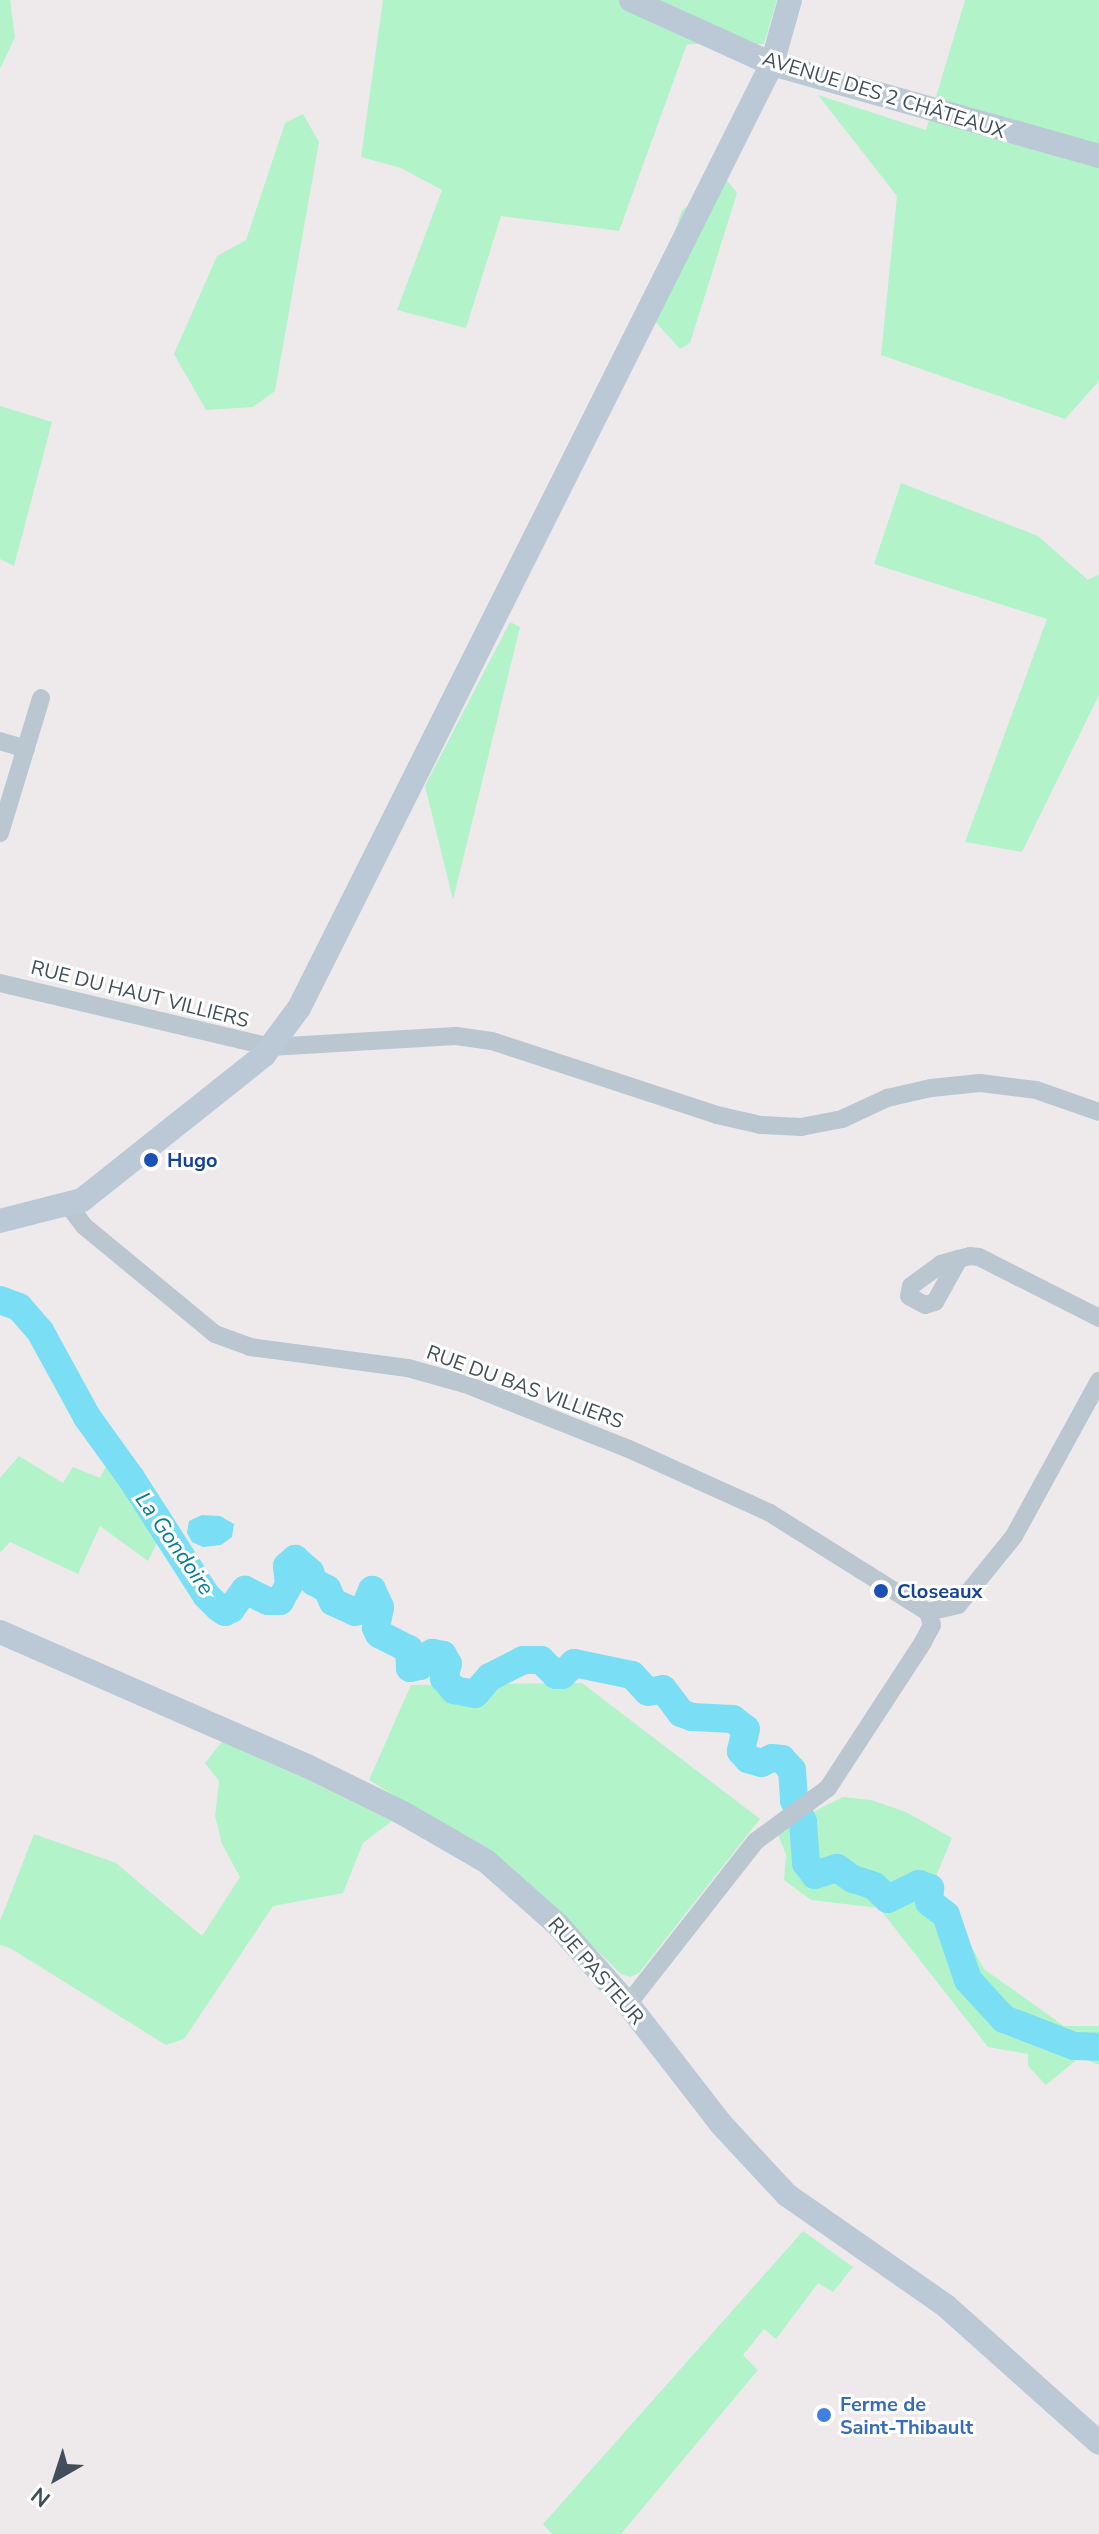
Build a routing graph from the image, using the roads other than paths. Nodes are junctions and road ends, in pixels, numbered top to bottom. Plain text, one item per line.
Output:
1 (631, 0) edge
2 (790, 0) edge
3 (772, 64) junction
4 (1099, 156) edge
5 (41, 698) dead end
6 (0, 741) edge
7 (26, 749) junction
8 (0, 833) edge
9 (0, 983) edge
10 (270, 1047) junction
11 (1099, 1112) edge
12 (69, 1206) junction
13 (0, 1221) edge
14 (959, 1259) dead end
15 (1099, 1318) edge
16 (1099, 1381) edge
17 (928, 1612) junction
18 (0, 1632) edge
19 (628, 2004) junction
20 (1099, 2443) edge

1 - 3 street, AVENUE DES 2 CHÂTEAUX
2 - 3 street
3 - 4 street, AVENUE DES 2 CHÂTEAUX
3 - 10 street
5 - 7 street
6 - 7 street
7 - 8 street
9 - 10 street, RUE DU HAUT VILLIERS
10 - 11 street, RUE DU HAUT VILLIERS
10 - 12 street
12 - 13 street
12 - 17 street, RUE DU BAS VILLIERS
14 - 15 street
16 - 17 street
17 - 19 street
18 - 19 street, RUE PASTEUR
19 - 20 street, RUE PASTEUR

